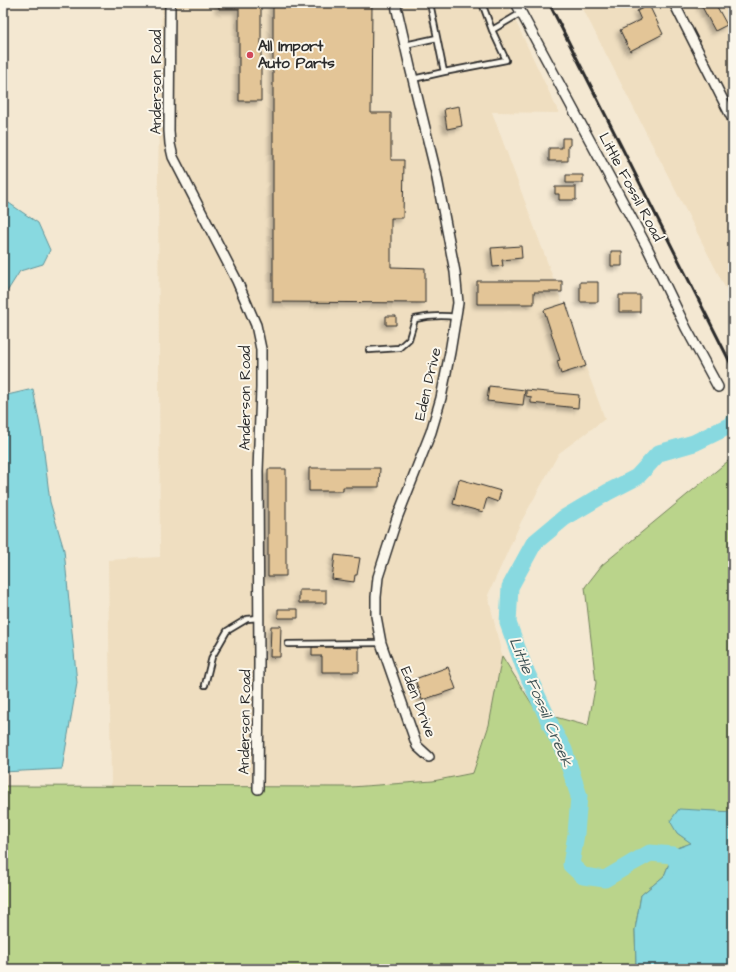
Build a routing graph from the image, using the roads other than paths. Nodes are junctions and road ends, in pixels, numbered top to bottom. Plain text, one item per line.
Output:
1 (170, 3) edge
2 (396, 3) edge
3 (430, 3) edge
4 (482, 3) edge
5 (516, 3) edge
6 (674, 3) edge
7 (521, 13) junction
8 (492, 30) junction
9 (437, 38) junction
10 (405, 45) junction
11 (444, 72) junction
12 (413, 79) junction
13 (733, 120) edge
14 (456, 317) junction
15 (369, 350) dead end
16 (718, 387) dead end
17 (259, 618) junction
18 (381, 643) junction
19 (288, 644) dead end
20 (205, 685) dead end
21 (429, 757) dead end
22 (258, 789) dead end

1 - 17 street, Anderson Road
2 - 10 street, Eden Drive
3 - 9 lane
4 - 8 lane
5 - 7 street, Little Fossil Road
6 - 13 street
7 - 8 lane
7 - 16 street, Little Fossil Road
8 - 11 lane
9 - 10 lane
9 - 11 lane
10 - 12 street, Eden Drive
11 - 12 lane
12 - 14 street, Eden Drive
14 - 15 lane
14 - 18 street, Eden Drive
17 - 20 lane
17 - 22 street, Anderson Road
18 - 19 lane
18 - 21 street, Eden Drive

